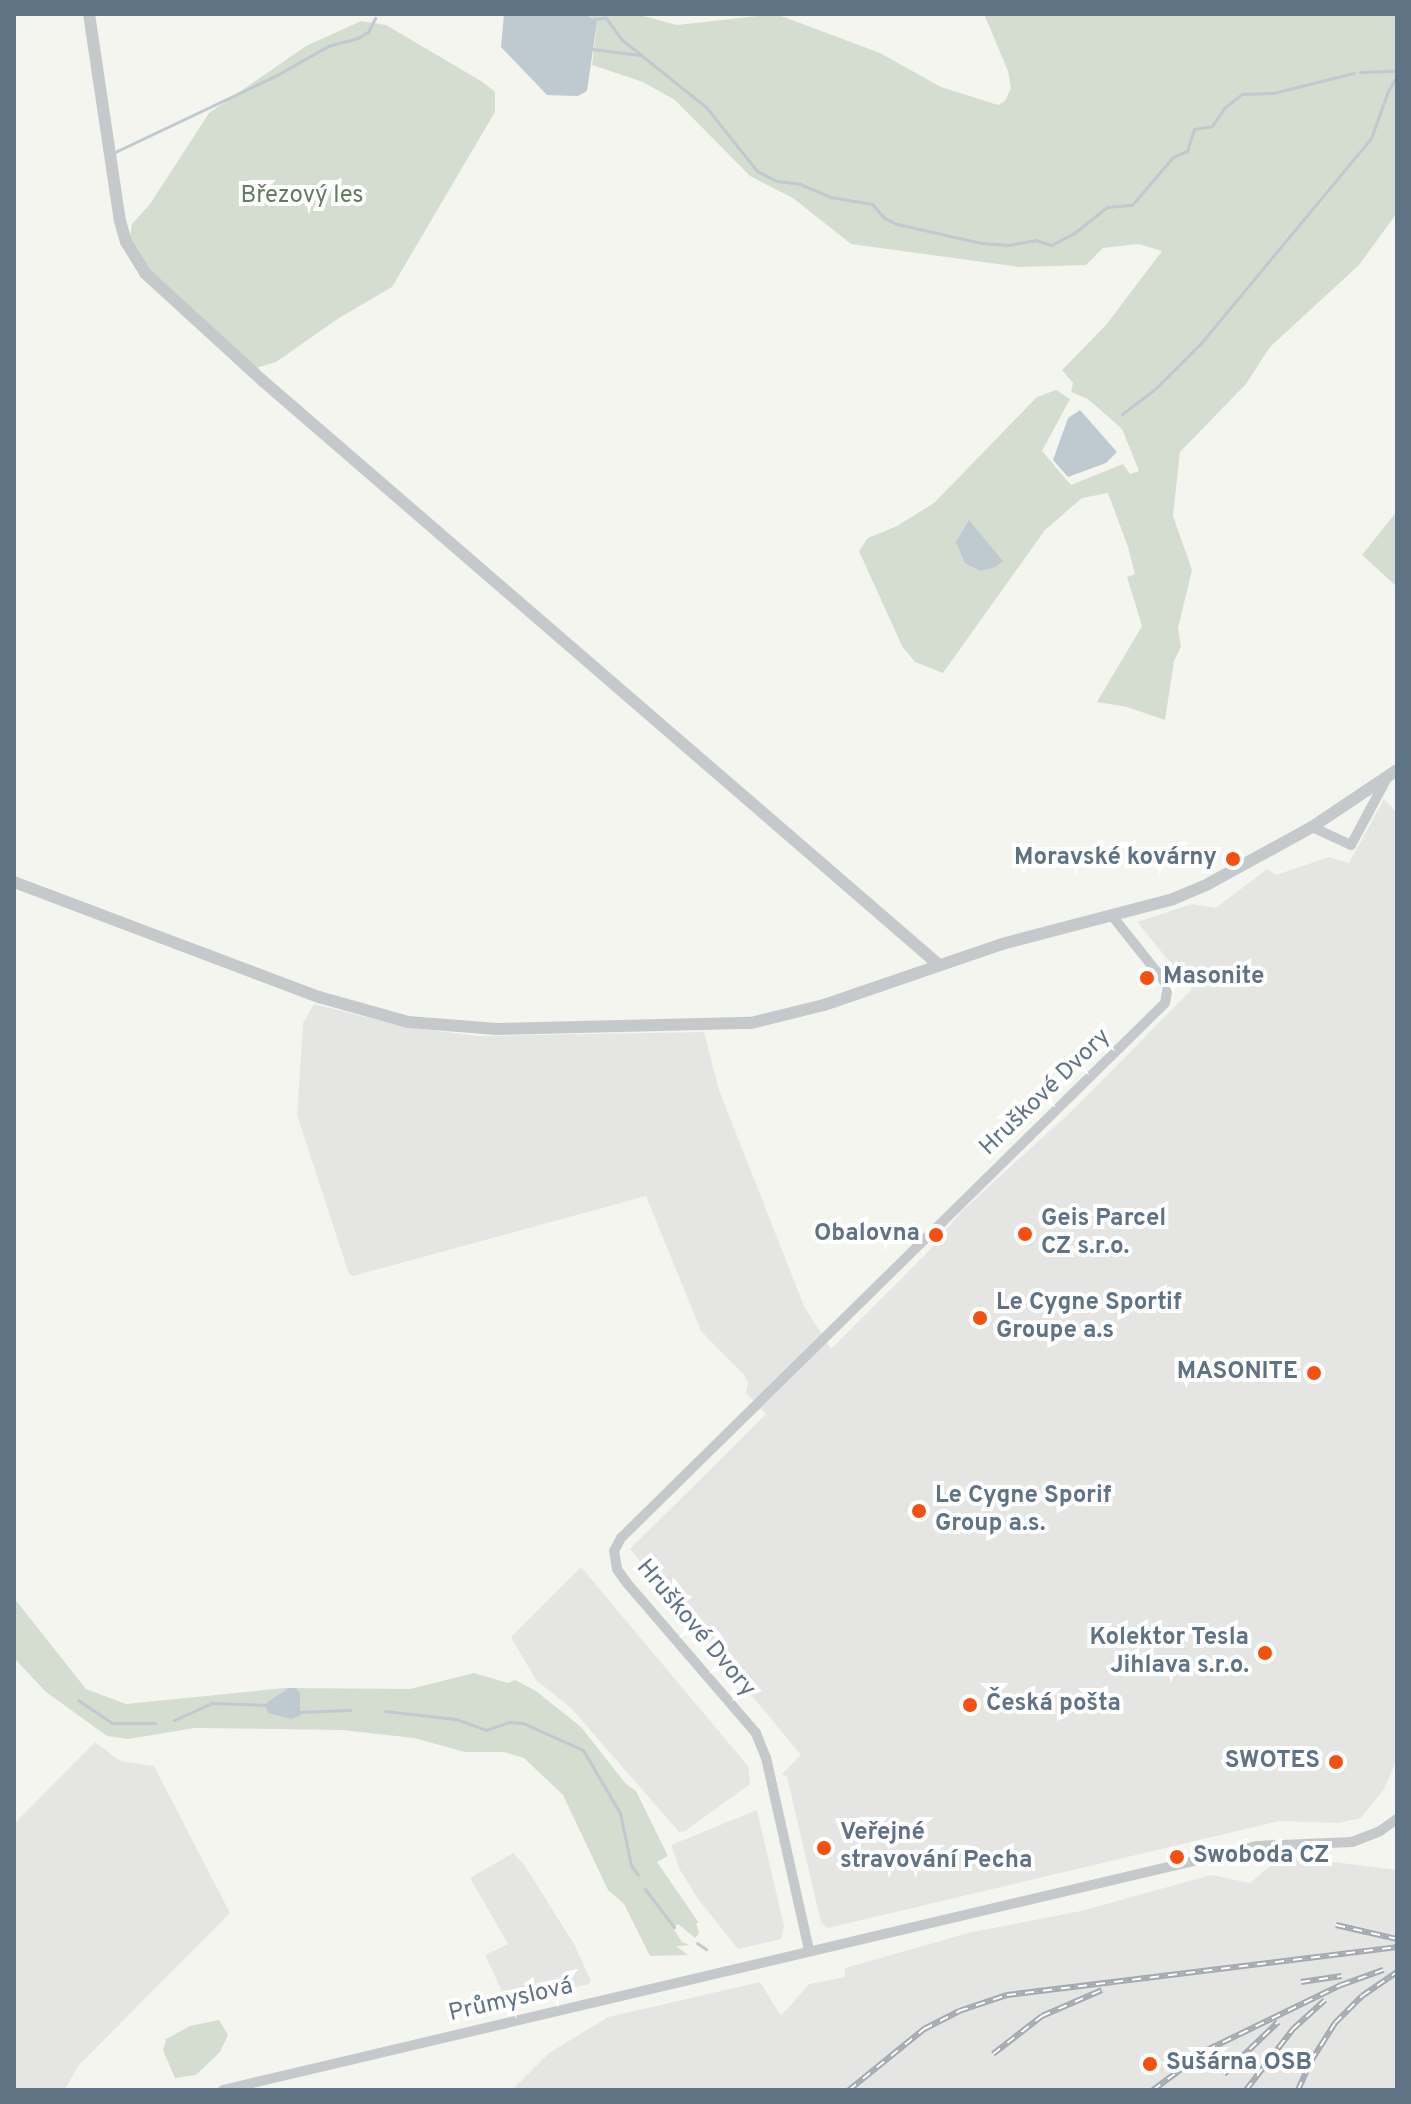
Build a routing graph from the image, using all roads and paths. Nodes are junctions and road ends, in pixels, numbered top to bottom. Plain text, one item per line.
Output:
1 (89, 14) edge
2 (1393, 773) edge
3 (1312, 827) junction
4 (14, 882) edge
5 (1113, 917) junction
6 (938, 964) junction
7 (1397, 1819) edge
8 (809, 1950) junction
9 (223, 2090) edge

1 - 6 street
2 - 3 street
2 - 3 street
3 - 5 street
4 - 6 street
5 - 6 street
5 - 8 street, Hruškové Dvory
7 - 8 street
8 - 9 street, Průmyslová

